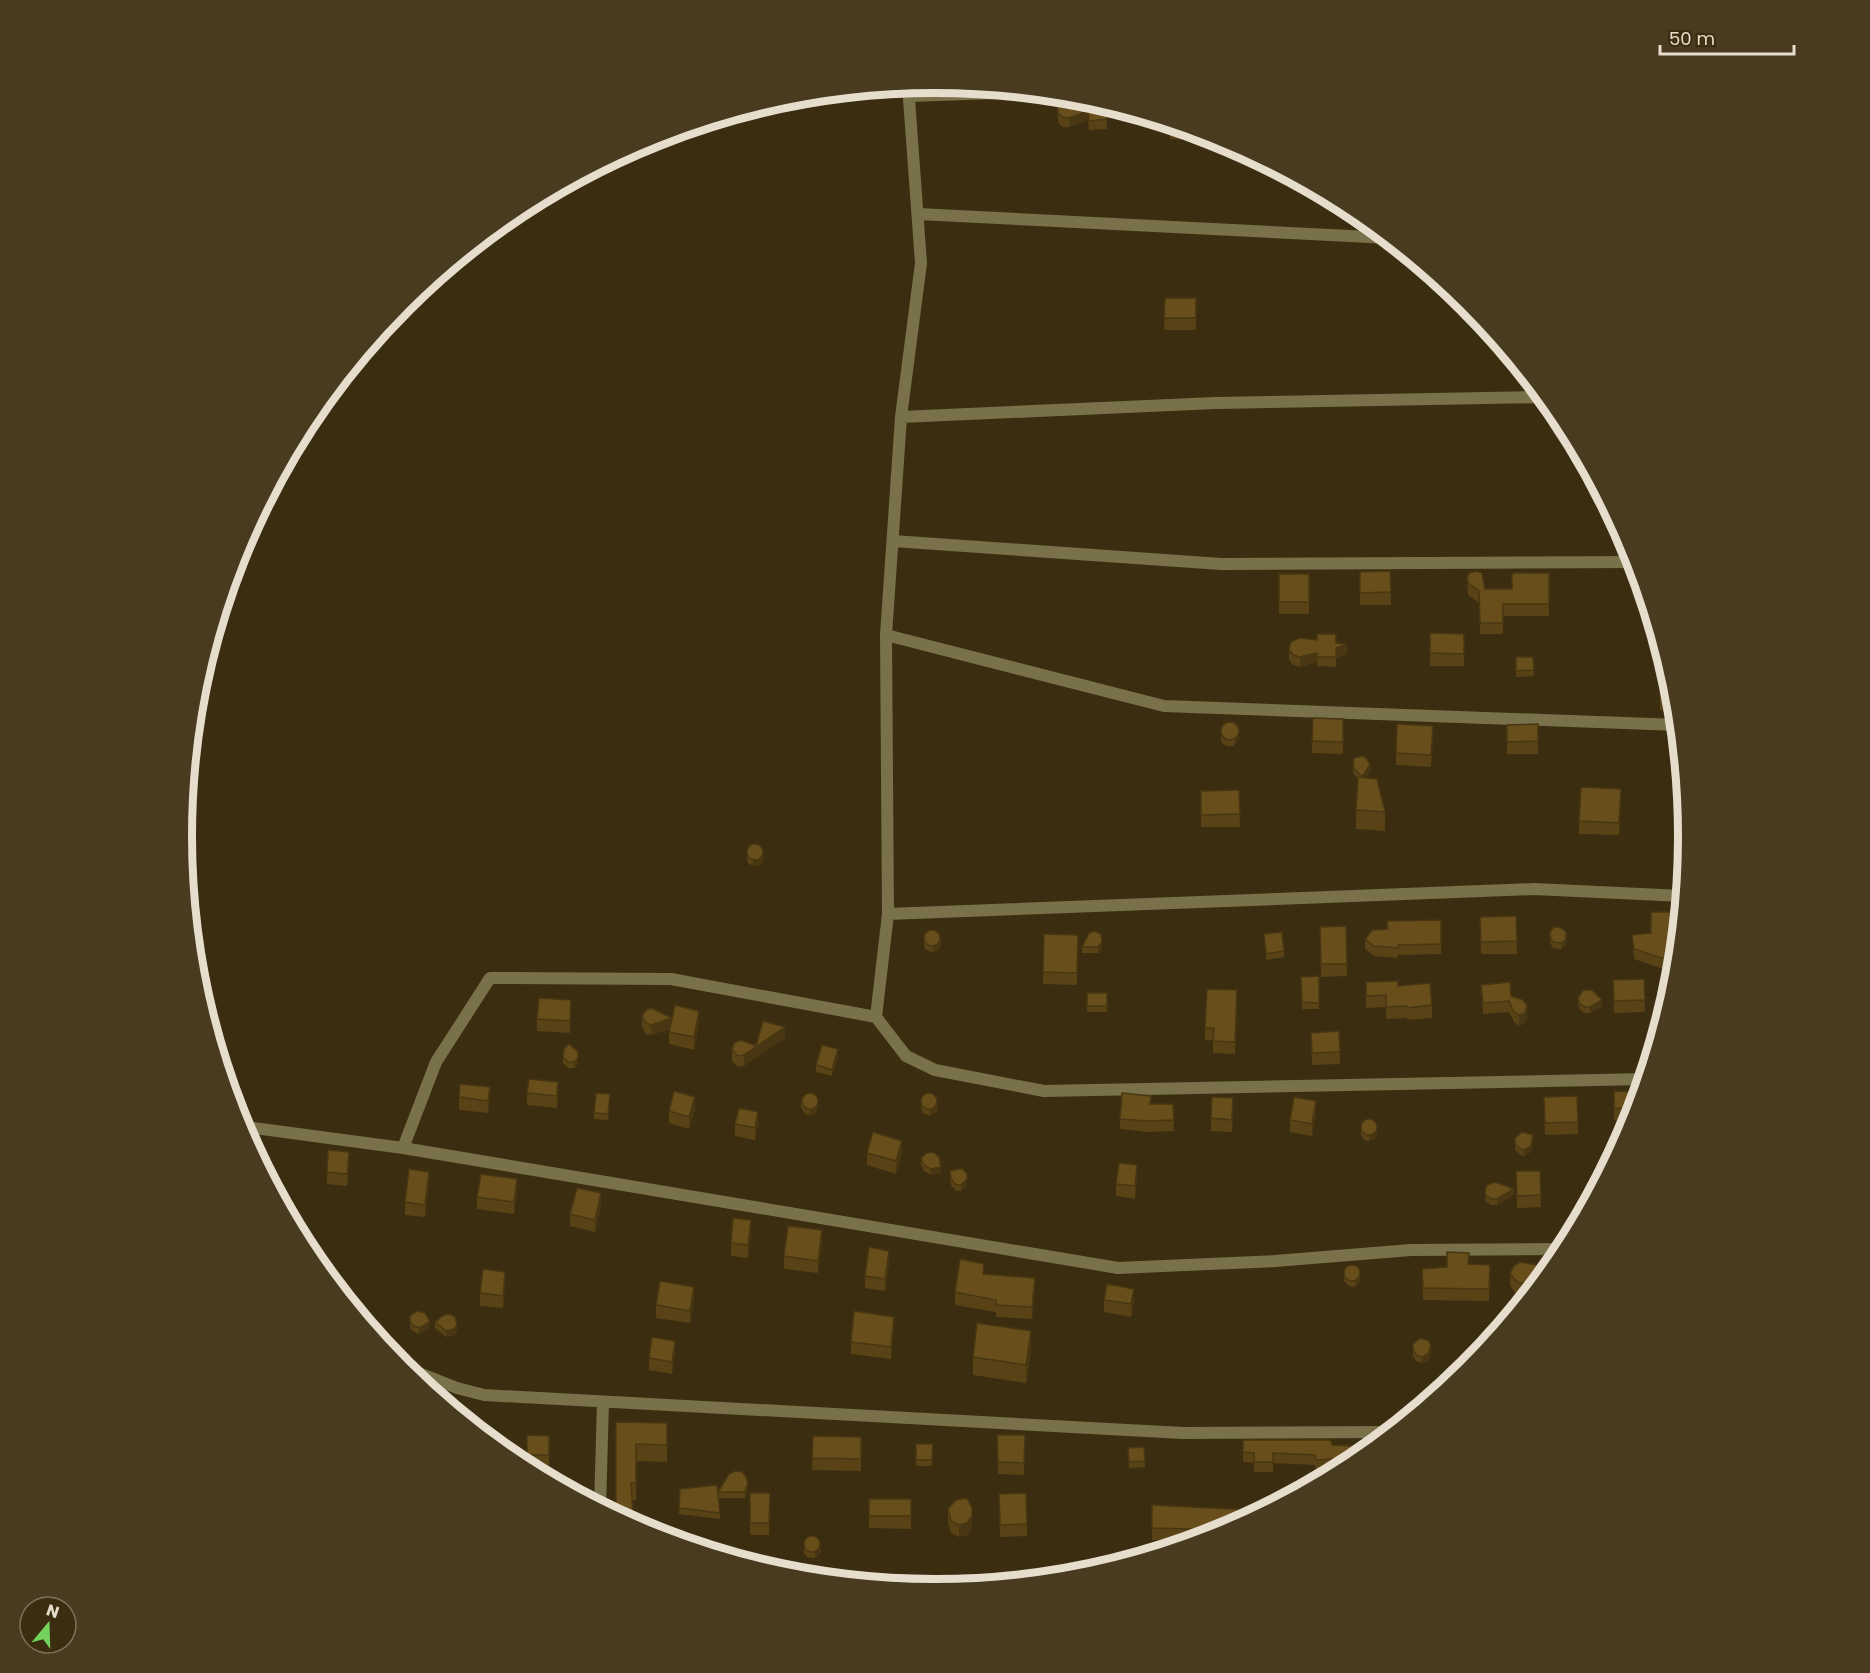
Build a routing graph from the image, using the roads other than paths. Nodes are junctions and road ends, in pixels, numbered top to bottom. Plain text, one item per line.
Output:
1 (908, 94) edge
2 (918, 214) junction
3 (1375, 237) edge
4 (1534, 397) edge
5 (901, 417) junction
6 (893, 541) junction
7 (1626, 562) edge
8 (886, 635) junction
9 (1669, 724) edge
10 (1676, 896) edge
11 (888, 914) junction
12 (876, 1017) junction
13 (1637, 1079) edge
14 (251, 1128) edge
15 (403, 1148) junction
16 (1554, 1249) edge
17 (423, 1374) edge
18 (603, 1401) junction
19 (1380, 1432) edge
20 (600, 1500) edge

1 - 2 street
2 - 3 street
2 - 5 street
4 - 5 street
5 - 6 street
6 - 7 street
6 - 8 street
8 - 9 street
8 - 11 street
10 - 11 street
11 - 12 street
12 - 13 street
12 - 15 street
14 - 15 street
15 - 16 street
17 - 18 street
18 - 19 street
18 - 20 street

